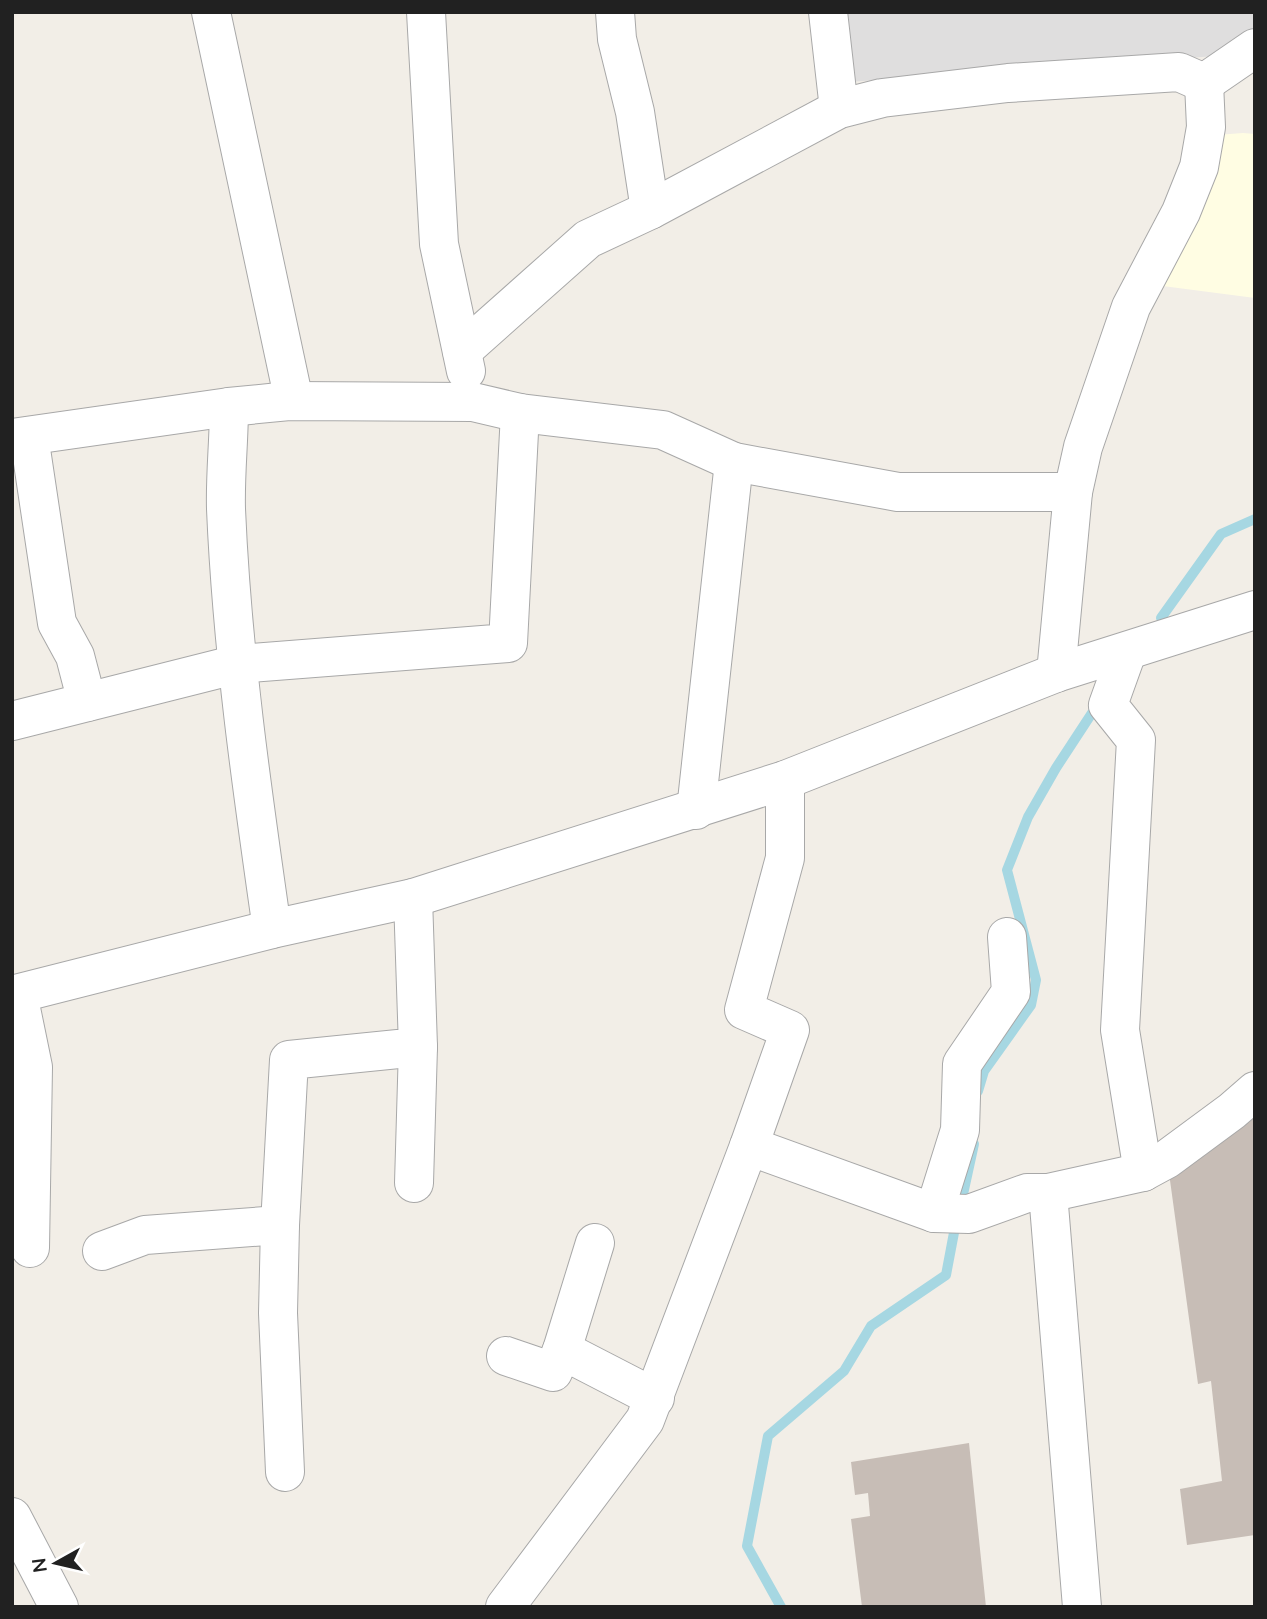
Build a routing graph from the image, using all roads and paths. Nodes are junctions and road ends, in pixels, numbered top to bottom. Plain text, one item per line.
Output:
1 (211, 12) edge
2 (426, 12) edge
3 (615, 12) edge
4 (828, 12) edge
5 (1255, 48) edge
6 (1204, 83) junction
7 (839, 109) junction
8 (650, 210) junction
9 (462, 351) junction
10 (294, 401) junction
11 (473, 402) junction
12 (229, 407) junction
13 (520, 413) junction
14 (20, 437) edge
15 (734, 461) junction
16 (1073, 492) junction
17 (1255, 610) edge
18 (1127, 652) junction
19 (238, 664) junction
20 (1056, 673) junction
21 (87, 702) junction
22 (12, 721) edge
23 (785, 780) junction
24 (696, 810) junction
25 (413, 898) junction
26 (272, 929) junction
27 (1007, 937) dead end
28 (15, 995) edge
29 (418, 1047) junction
30 (1255, 1091) edge
31 (750, 1146) junction
32 (1143, 1172) junction
33 (414, 1182) dead end
34 (1048, 1193) junction
35 (934, 1213) junction
36 (280, 1225) junction
37 (595, 1243) dead end
38 (30, 1248) dead end
39 (102, 1251) dead end
40 (562, 1350) junction
41 (506, 1356) dead end
42 (655, 1398) junction
43 (285, 1472) dead end
44 (12, 1517) edge
45 (59, 1607) edge
46 (505, 1607) edge
47 (1082, 1607) edge

1 - 10 street
2 - 9 street
3 - 8 street
4 - 7 street
5 - 6 street
6 - 7 street
6 - 16 street
7 - 8 street
8 - 9 street
9 - 11 street
10 - 11 street
10 - 12 street
11 - 13 street
12 - 14 street
12 - 19 street
13 - 15 street
13 - 19 street
14 - 21 street
15 - 16 street
15 - 24 street
16 - 20 street
17 - 18 street
18 - 20 street
18 - 32 street
19 - 21 street
19 - 26 street
20 - 23 street
21 - 22 street
23 - 24 street
23 - 31 street
24 - 25 street
25 - 26 street
25 - 29 street
26 - 28 street
27 - 35 street
28 - 38 street
29 - 33 street
29 - 36 street
30 - 32 street
31 - 35 street
31 - 42 street
32 - 34 street
34 - 35 street
34 - 47 street
36 - 39 street
36 - 43 street
37 - 40 street
40 - 41 street
40 - 42 street
42 - 46 street
44 - 45 street

